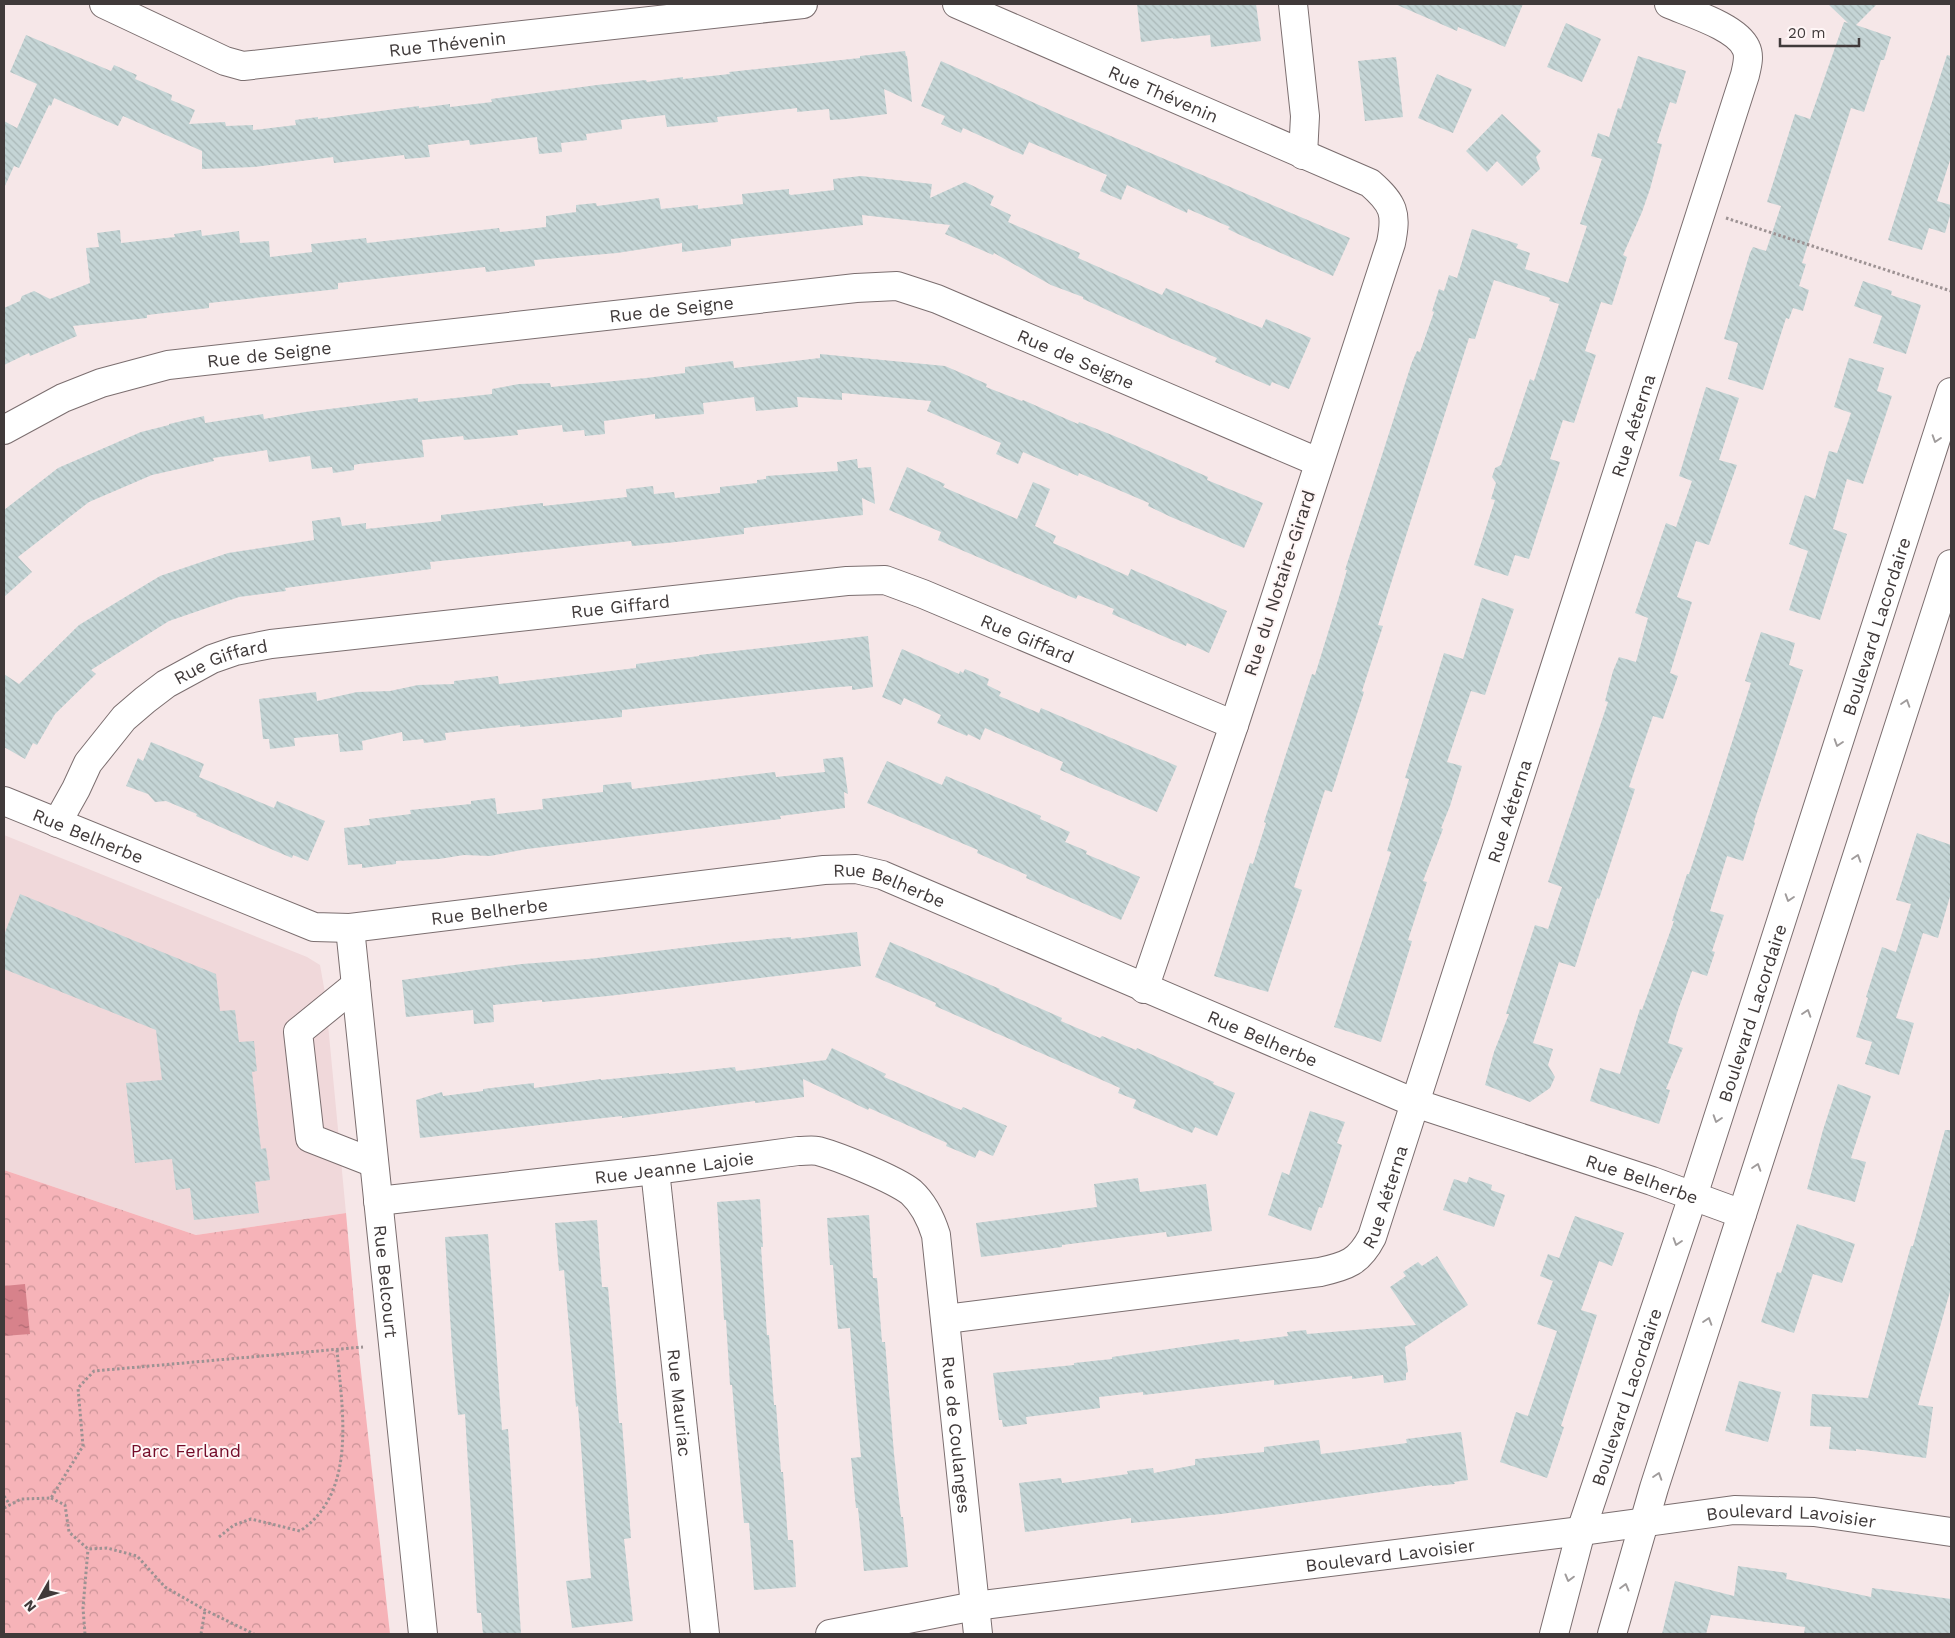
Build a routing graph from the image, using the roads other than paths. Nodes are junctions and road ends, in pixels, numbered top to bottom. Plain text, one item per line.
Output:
1 (104, 4) edge
2 (803, 4) edge
3 (957, 4) edge
4 (1293, 4) edge
5 (1669, 4) edge
6 (1303, 155) junction
7 (1370, 184) joint
8 (1951, 392) edge
9 (4, 430) edge
10 (1318, 462) junction
11 (1951, 564) edge
12 (1234, 725) junction
13 (4, 802) edge
14 (57, 824) junction
15 (350, 928) junction
16 (356, 985) junction
17 (1144, 989) junction
18 (1416, 1103) junction
19 (374, 1163) junction
20 (655, 1170) junction
21 (1693, 1196) junction
22 (378, 1201) junction
23 (1742, 1214) junction
24 (936, 1235) joint
25 (946, 1319) junction
26 (1643, 1522) junction
27 (1581, 1531) junction
28 (1951, 1532) edge
29 (975, 1606) junction
30 (423, 1634) edge
31 (705, 1634) edge
32 (830, 1634) edge
33 (978, 1634) edge
34 (1554, 1634) edge
35 (1612, 1634) edge

1 - 2 street, Rue Thévenin
3 - 6 street, Rue Thévenin
4 - 6 street
5 - 18 street, Rue Aéterna
6 - 7 street, Rue Thévenin
7 - 10 street, Rue du Notaire-Girard
8 -> 21 street, Boulevard Lacordaire
9 - 10 street, Rue de Seigne
10 - 12 street, Rue du Notaire-Girard
23 -> 11 street
12 - 14 street, Rue Giffard
12 - 17 street, Rue du Notaire-Girard
13 - 14 street, Rue Belherbe
14 - 15 street, Rue Belherbe
15 - 16 street, Rue Belcourt
15 - 17 street, Rue Belherbe
16 - 19 street, Rue Belcourt
16 - 19 street
17 - 18 street, Rue Belherbe
18 - 21 street, Rue Belherbe
18 - 25 street, Rue Aéterna
19 - 22 street, Rue Belcourt
20 - 22 street, Rue Jeanne Lajoie
20 - 24 street, Rue Jeanne Lajoie
20 - 31 street, Rue Mauriac
21 - 23 street, Rue Belherbe
21 -> 27 street, Boulevard Lacordaire
22 - 30 street, Rue Belcourt
26 -> 23 street
24 - 25 street, Rue de Coulanges
25 - 29 street, Rue de Coulanges
26 - 27 street, Boulevard Lavoisier
26 - 28 street, Boulevard Lavoisier
35 -> 26 street
27 - 29 street, Boulevard Lavoisier
27 -> 34 street, Boulevard Lacordaire
29 - 32 street, Boulevard Lavoisier
29 - 33 street, Rue de Coulanges

